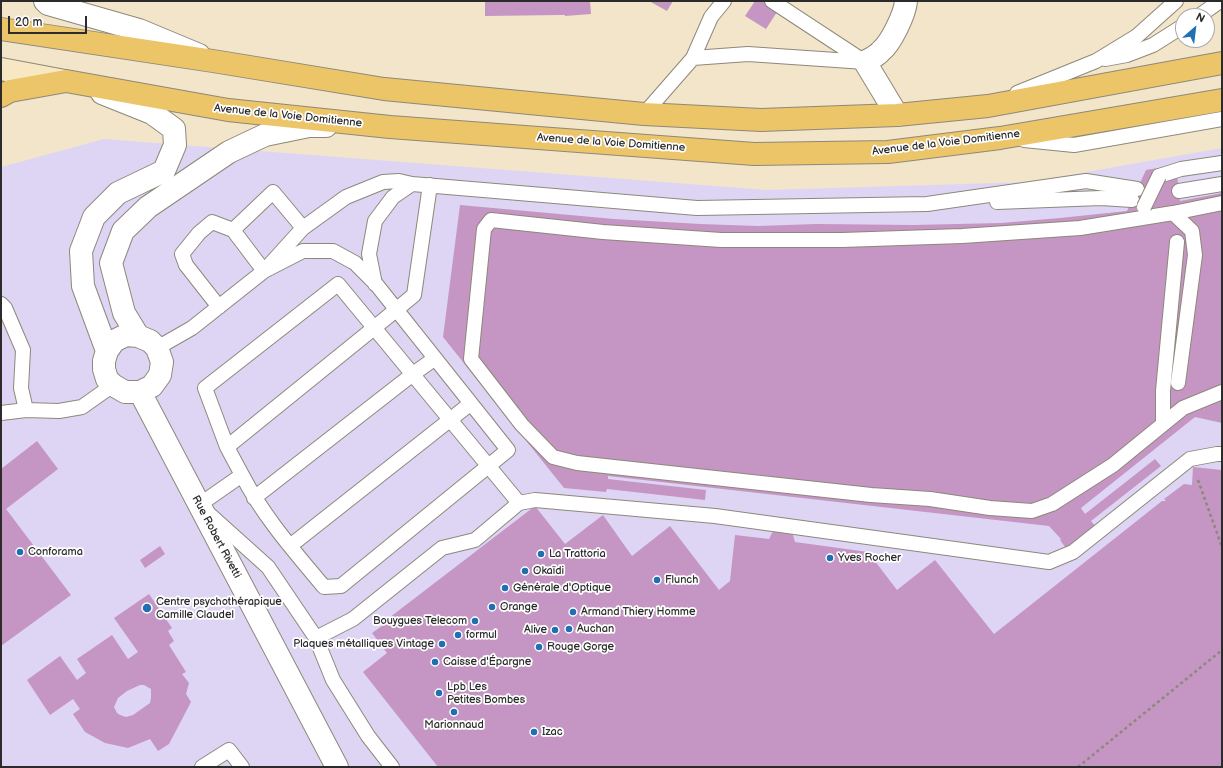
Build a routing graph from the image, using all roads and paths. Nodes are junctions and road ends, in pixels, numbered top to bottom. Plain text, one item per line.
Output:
1 (45, 1) edge
2 (724, 1) edge
3 (772, 1) edge
4 (906, 1) edge
5 (1176, 1) edge
6 (1220, 1) edge
7 (1210, 8) edge
8 (1, 29) edge
9 (1175, 31) edge
10 (693, 58) junction
11 (212, 61) junction
12 (1096, 61) junction
13 (865, 62) junction
14 (1222, 63) edge
15 (1, 69) edge
16 (74, 83) junction
17 (1, 96) edge
18 (1222, 100) edge
19 (988, 106) junction
20 (644, 114) junction
21 (897, 116) junction
22 (1222, 119) edge
23 (390, 127) junction
24 (1000, 138) junction
25 (1222, 162) edge
26 (412, 184) junction
27 (1222, 184) edge
28 (430, 185) junction
29 (1187, 193) dead end
30 (1135, 194) dead end
31 (1222, 203) edge
32 (1142, 213) junction
33 (1173, 213) junction
34 (303, 228) junction
35 (233, 230) junction
36 (1177, 242) dead end
37 (264, 271) junction
38 (376, 284) junction
39 (1, 304) edge
40 (219, 308) junction
41 (396, 310) junction
42 (374, 328) junction
43 (138, 336) junction
44 (157, 348) junction
45 (107, 351) junction
46 (434, 359) junction
47 (413, 374) junction
48 (1178, 383) dead end
49 (113, 385) junction
50 (140, 392) junction
51 (1222, 392) edge
52 (470, 404) junction
53 (26, 410) junction
54 (1, 413) edge
55 (450, 419) junction
56 (1163, 424) junction
57 (227, 447) junction
58 (1222, 454) edge
59 (489, 466) junction
60 (1196, 474) dead end
61 (242, 475) junction
62 (254, 498) junction
63 (519, 503) junction
64 (199, 505) junction
65 (290, 546) junction
66 (1222, 547) edge
67 (316, 638) junction
68 (1222, 650) edge
69 (202, 767) edge
70 (242, 767) edge
71 (338, 767) edge
72 (392, 767) edge
73 (1078, 767) edge

1 - 11 street
2 - 10 lane
3 - 13 lane
4 - 13 street
5 - 12 lane
6 - 7 lane
8 - 11 main road
9 - 12 lane
10 - 13 lane
10 - 20 lane
11 - 20 main road
12 - 19 lane
13 - 21 street
14 - 19 main road
15 - 16 main road, Avenue de la Voie Domitienne
16 - 17 main road
16 - 23 main road, Avenue de la Voie Domitienne
16 - 45 street
18 - 24 main road, Avenue de la Voie Domitienne
19 - 21 main road
20 - 21 main road
22 - 24 lane
23 - 24 main road, Avenue de la Voie Domitienne
23 - 43 street
25 - 32 lane, bridge
26 - 28 lane
26 - 34 lane
26 - 38 lane
27 - 29 lane
28 - 30 lane
28 - 41 lane
31 - 33 lane
32 - 33 lane
32 - 56 lane
33 - 48 lane
34 - 35 lane
34 - 37 lane
35 - 37 lane
35 - 40 lane
36 - 56 lane
37 - 38 lane
37 - 40 lane
38 - 41 lane
39 - 53 lane
40 - 44 lane
41 - 42 lane
41 - 46 lane
42 - 47 lane
42 - 57 lane
42 - 57 lane
43 - 44 street
43 - 45 street
44 - 50 street
45 - 49 street
46 - 47 lane
46 - 52 lane
47 - 55 lane
47 - 62 lane
49 - 50 street
49 - 53 lane
50 - 64 street, Rue Robert Rivetti
51 - 56 lane
52 - 55 lane
52 - 59 lane
53 - 54 lane
55 - 59 lane
55 - 65 lane
57 - 61 lane
58 - 63 lane
59 - 63 lane
59 - 65 lane
60 - 66 path
61 - 62 lane
61 - 64 lane
62 - 65 lane
63 - 67 lane
64 - 67 lane
64 - 71 street, Rue Robert Rivetti
67 - 72 lane
68 - 73 path
69 - 70 lane

